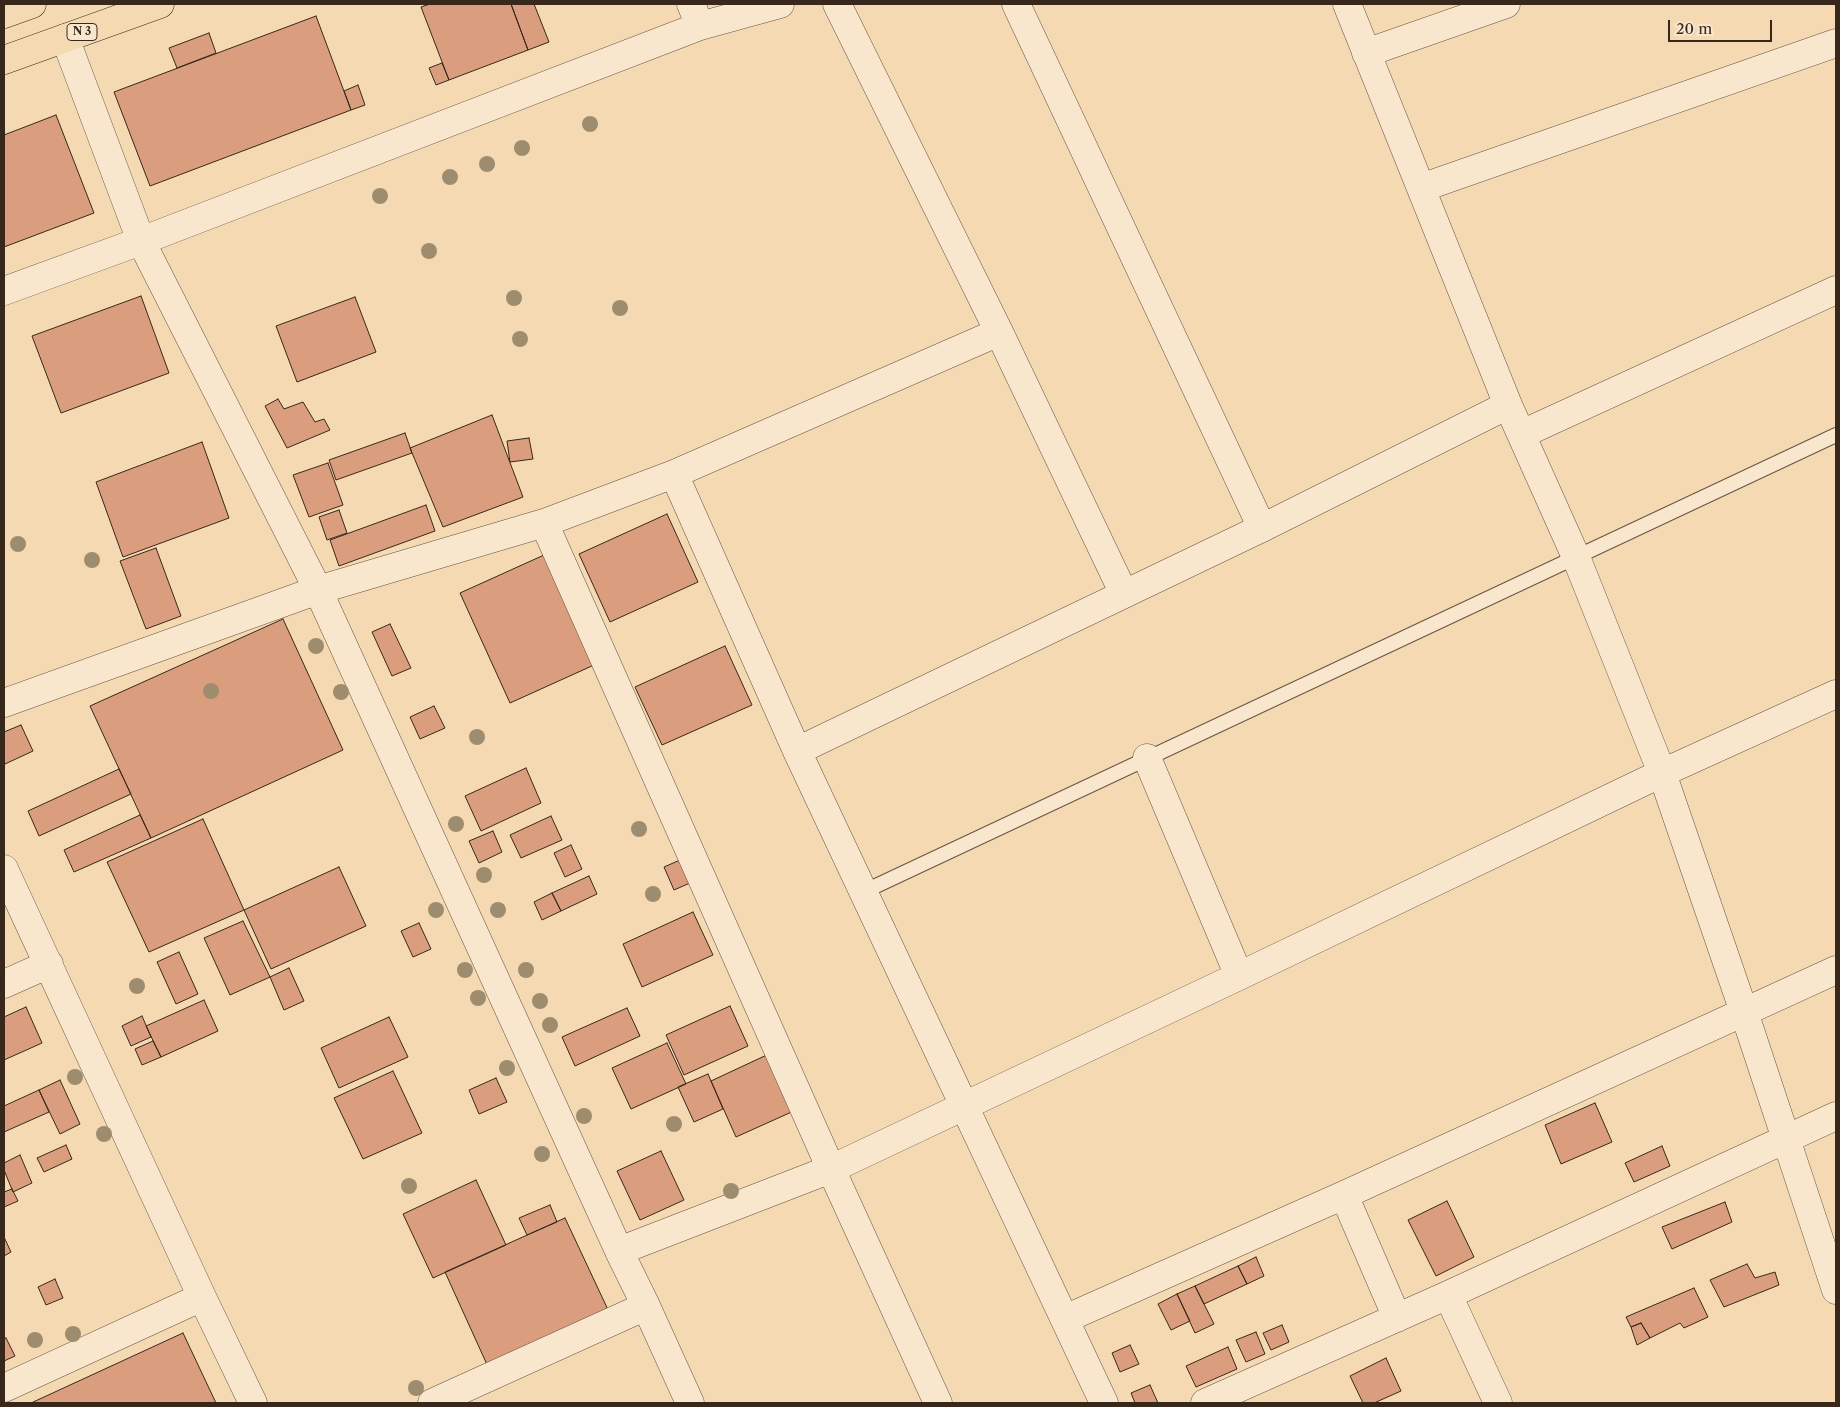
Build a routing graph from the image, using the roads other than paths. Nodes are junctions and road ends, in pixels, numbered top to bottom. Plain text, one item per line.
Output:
1 (32, 4) edge
2 (160, 4) edge
3 (780, 4) edge
4 (837, 4) edge
5 (1016, 4) edge
6 (1347, 4) edge
7 (1506, 4) edge
8 (4, 14) edge
9 (696, 15) edge
10 (65, 38) junction
11 (1836, 43) edge
12 (1366, 53) junction
13 (4, 60) edge
14 (1421, 188) junction
15 (141, 241) junction
16 (1836, 290) edge
17 (4, 291) edge
18 (999, 332) junction
19 (1508, 405) junction
20 (1522, 434) junction
21 (1836, 435) edge
22 (674, 474) junction
23 (544, 523) junction
24 (1262, 528) junction
25 (1576, 557) junction
26 (318, 590) junction
27 (1124, 594) junction
28 (1836, 694) edge
29 (4, 703) edge
30 (797, 751) junction
31 (1147, 758) junction
32 (1662, 773) junction
33 (4, 869) edge
34 (862, 892) junction
35 (49, 964) junction
36 (1836, 970) edge
37 (1239, 976) junction
38 (4, 984) edge
39 (1744, 1012) junction
40 (963, 1106) junction
41 (1836, 1116) edge
42 (1787, 1139) junction
43 (831, 1169) junction
44 (1344, 1195) junction
45 (619, 1251) junction
46 (1836, 1290) edge
47 (1448, 1295) junction
48 (202, 1297) junction
49 (646, 1306) junction
50 (1397, 1318) junction
51 (1065, 1319) junction
52 (4, 1388) edge
53 (253, 1403) edge
54 (432, 1403) edge
55 (690, 1403) edge
56 (938, 1403) edge
57 (1104, 1403) edge
58 (1205, 1403) edge
59 (1498, 1403) edge

1 - 8 main road
2 - 10 main road, N 3
3 - 9 street
4 - 18 street
5 - 24 street
6 - 12 street
7 - 12 street
9 - 15 street
10 - 13 main road, N 3
10 - 15 street
11 - 14 street
12 - 14 street
14 - 19 street
15 - 17 street
15 - 26 street
16 - 20 street
18 - 22 street
18 - 27 street
19 - 20 street
19 - 24 street
20 - 25 street
21 - 25 lane
22 - 23 street
22 - 30 street
23 - 26 street
23 - 43 street
24 - 27 street
25 - 31 lane
25 - 32 street
26 - 29 street
26 - 45 street
27 - 30 street
28 - 32 street
30 - 34 street
31 - 34 lane
31 - 37 street
32 - 37 street
32 - 39 street
33 - 35 street
34 - 40 street
35 - 38 street
35 - 48 street
36 - 39 street
37 - 40 street
39 - 42 street
39 - 44 street
40 - 43 street
40 - 51 street
41 - 42 street
42 - 46 street
42 - 47 street
43 - 45 street
43 - 56 street
44 - 50 street
44 - 51 street
45 - 49 street
47 - 50 street
47 - 59 street
48 - 52 street
48 - 53 street
49 - 54 street
49 - 55 street
50 - 58 street
51 - 57 street

